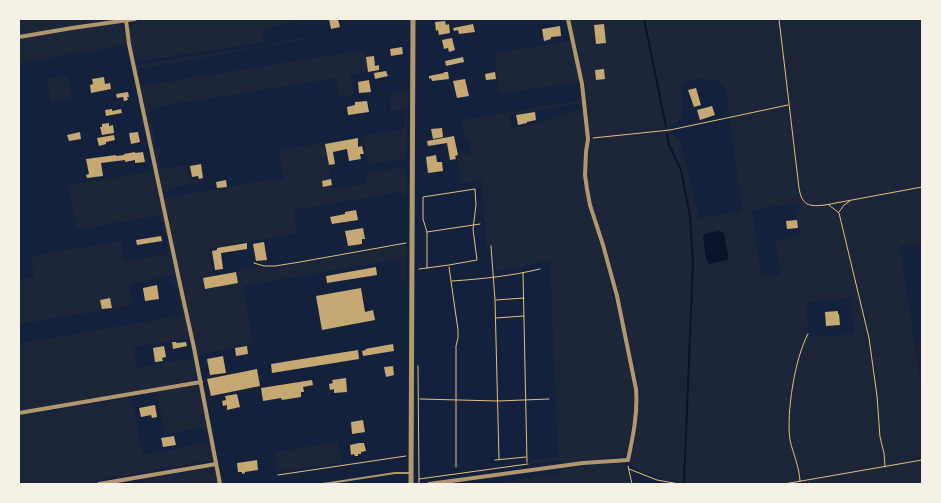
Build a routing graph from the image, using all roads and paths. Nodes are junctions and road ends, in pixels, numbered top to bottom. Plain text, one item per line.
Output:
1 (135, 19) edge
2 (413, 19) edge
3 (568, 19) edge
4 (779, 19) edge
5 (126, 20) junction
6 (19, 37) edge
7 (789, 105) junction
8 (588, 139) junction
9 (922, 187) edge
10 (852, 199) junction
11 (828, 205) junction
12 (839, 213) junction
13 (480, 224) dead end
14 (473, 225) junction
15 (427, 232) junction
16 (411, 243) junction
17 (491, 246) dead end
18 (254, 263) dead end
19 (449, 265) junction
20 (427, 268) junction
21 (540, 269) dead end
22 (411, 270) junction
23 (522, 273) junction
24 (494, 277) junction
25 (451, 281) junction
26 (524, 298) junction
27 (495, 300) junction
28 (524, 316) junction
29 (496, 318) junction
30 (808, 334) dead end
31 (418, 360) dead end
32 (201, 382) junction
33 (420, 399) dead end
34 (550, 399) dead end
35 (456, 400) junction
36 (526, 400) junction
37 (498, 401) junction
38 (19, 413) edge
39 (411, 456) junction
40 (527, 457) junction
41 (499, 459) junction
42 (495, 460) dead end
43 (922, 460) edge
44 (216, 464) junction
45 (456, 467) dead end
46 (885, 467) junction
47 (411, 474) junction
48 (278, 475) dead end
49 (419, 479) junction
50 (800, 481) junction
51 (99, 484) edge
52 (220, 484) edge
53 (323, 484) edge
54 (411, 484) edge
55 (419, 484) edge
56 (429, 484) edge
57 (632, 484) edge
58 (679, 484) edge
59 (784, 484) edge

1 - 5 street
2 - 16 street
3 - 8 street
4 - 7 path
5 - 6 street
5 - 32 street
7 - 8 path
7 - 11 path
8 - 56 street
9 - 10 path
10 - 11 path
10 - 12 path
11 - 12 path
12 - 46 path
13 - 14 path
14 - 15 path
14 - 15 path
14 - 19 path
15 - 20 path
16 - 18 path
16 - 22 street
17 - 24 path
19 - 20 path
19 - 25 path
20 - 22 path
21 - 23 path
22 - 39 street
23 - 24 path
23 - 26 path
24 - 25 path
24 - 27 path
25 - 35 path
26 - 27 path
26 - 28 path
27 - 29 path
28 - 29 path
28 - 36 path
29 - 37 path
30 - 50 path
31 - 49 path
32 - 38 street
32 - 44 street
33 - 35 path
34 - 36 path
35 - 37 path
35 - 45 path
36 - 37 path
36 - 40 path
37 - 41 path
39 - 47 street
39 - 48 path
40 - 41 path
40 - 49 path
41 - 42 path
43 - 46 path
44 - 51 street
44 - 52 street
46 - 50 path
47 - 53 lane
47 - 54 street
49 - 55 path
50 - 59 path
57 - 58 path

